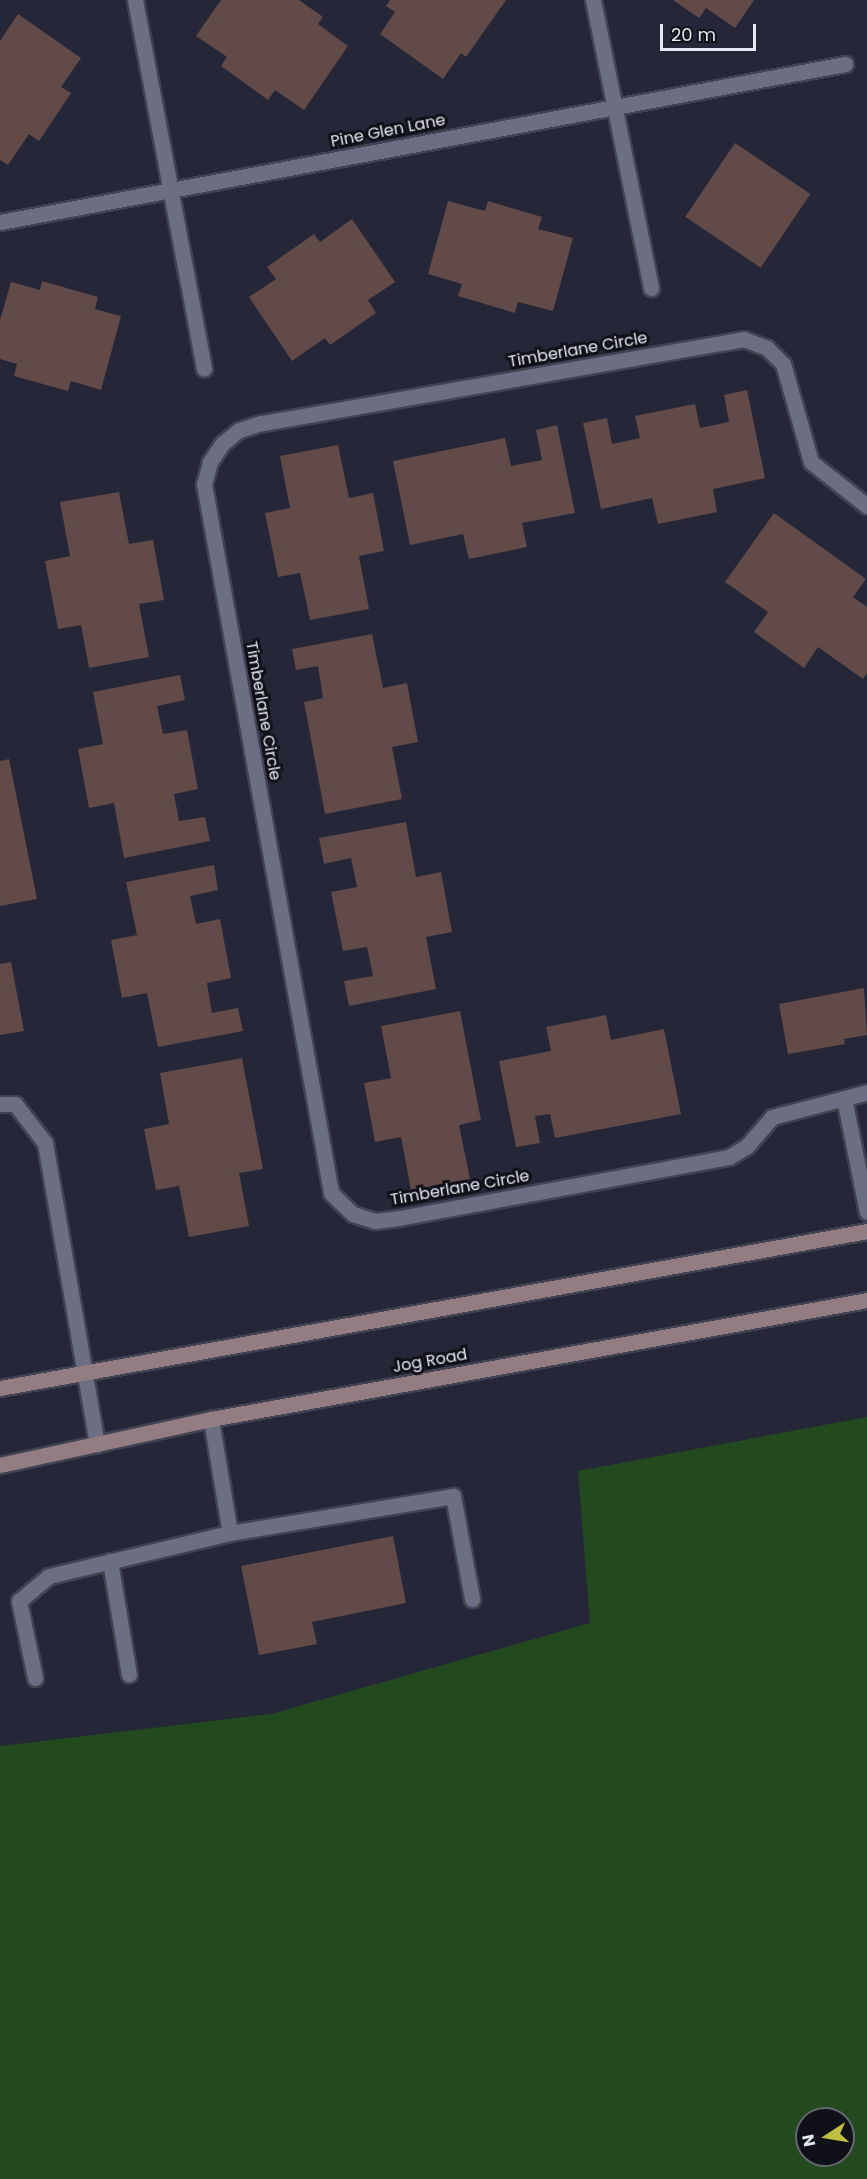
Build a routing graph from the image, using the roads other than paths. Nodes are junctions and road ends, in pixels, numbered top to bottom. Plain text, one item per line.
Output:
1 (135, 0) edge
2 (592, 0) edge
3 (845, 64) dead end
4 (615, 107) junction
5 (168, 191) junction
6 (0, 222) edge
7 (651, 288) dead end
8 (204, 369) dead end
9 (867, 506) edge
10 (867, 1092) edge
11 (844, 1098) junction
12 (0, 1104) edge
13 (867, 1212) edge
14 (867, 1231) edge
15 (867, 1300) edge
16 (83, 1372) junction
17 (0, 1388) edge
18 (211, 1419) junction
19 (97, 1444) junction
20 (0, 1465) edge
21 (230, 1533) junction
22 (110, 1561) junction
23 (472, 1599) dead end
24 (129, 1674) dead end
25 (35, 1678) dead end

1 - 5 street
2 - 4 street
3 - 4 street, Pine Glen Lane
4 - 5 street, Pine Glen Lane
4 - 7 street
5 - 6 street, Pine Glen Lane
5 - 8 street
9 - 11 street, Timberlane Circle
10 - 11 street, Timberlane Circle
11 - 13 street
12 - 16 street
14 - 16 main road
15 - 18 main road, Jog Road
16 - 17 main road
16 - 19 street
18 - 19 main road, Jog Road
18 - 21 street
19 - 20 main road, Jog Road
21 - 22 street
21 - 23 street
22 - 24 street
22 - 25 street

